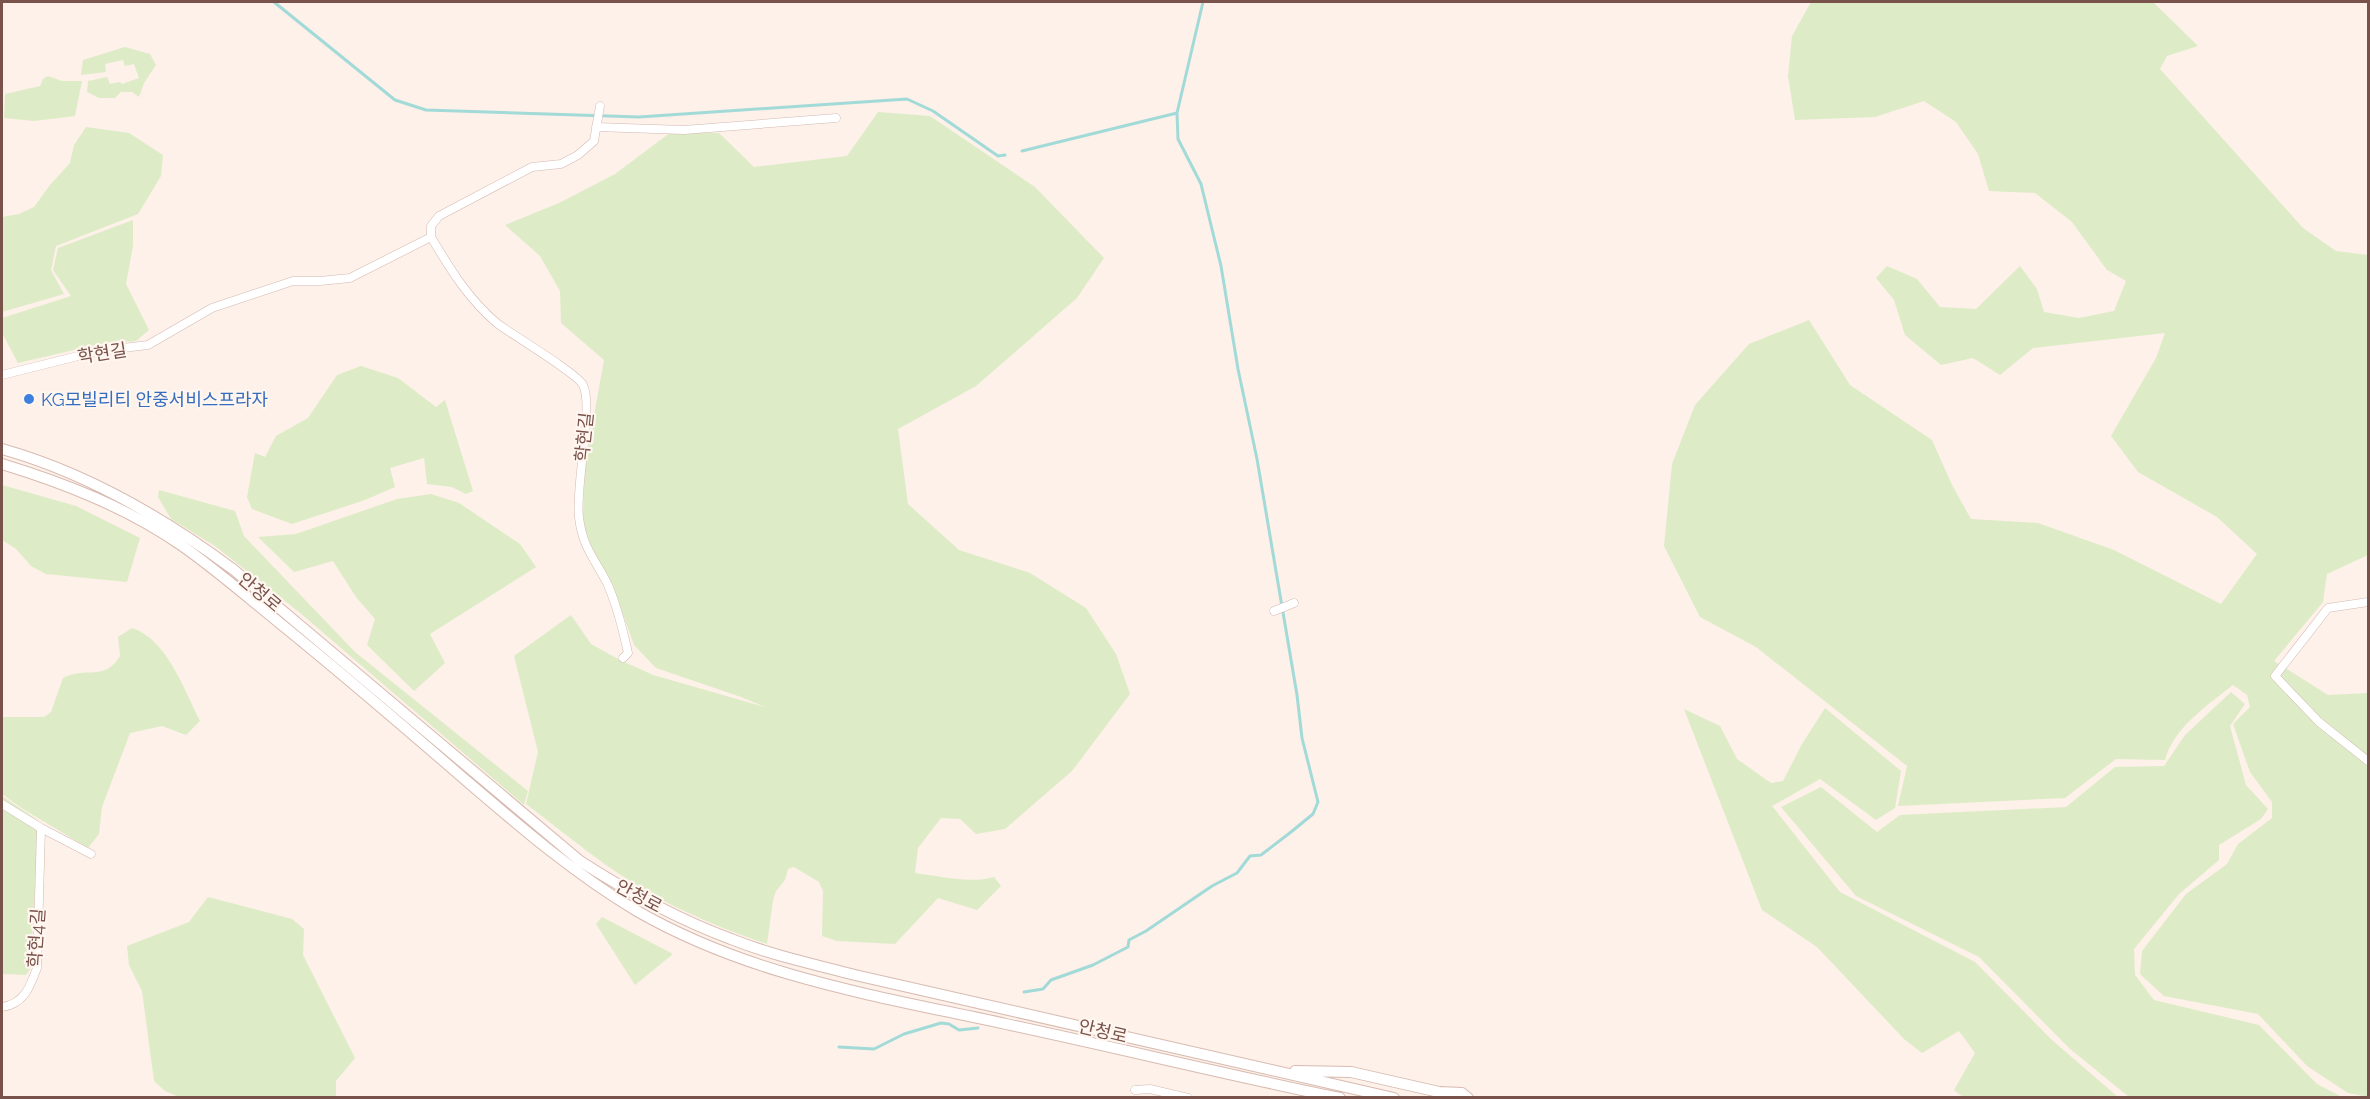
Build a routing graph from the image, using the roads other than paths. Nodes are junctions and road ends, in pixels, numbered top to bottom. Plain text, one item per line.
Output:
1 (600, 106) dead end
2 (836, 118) dead end
3 (596, 127) junction
4 (431, 237) junction
5 (2, 375) edge
6 (2, 448) edge
7 (2, 464) edge
8 (2368, 602) edge
9 (1294, 603) dead end
10 (1274, 611) dead end
11 (623, 658) dead end
12 (2368, 761) edge
13 (2, 804) edge
14 (41, 828) junction
15 (90, 854) dead end
16 (2, 1007) edge
17 (1270, 1070) junction
18 (1135, 1090) dead end
19 (1465, 1095) edge
20 (1188, 1098) edge
21 (1340, 1098) edge
22 (1394, 1098) edge

1 - 3 street
2 - 3 street
3 - 4 street
4 - 5 street, 학현길
4 - 11 street, 학현길
6 - 17 street, 안청로
7 - 21 street, 안청로
8 - 12 street
9 - 10 street
13 - 14 street
14 - 15 street
14 - 16 street, 학현4길
17 - 19 street
17 - 22 street, 안청로
18 - 20 street

